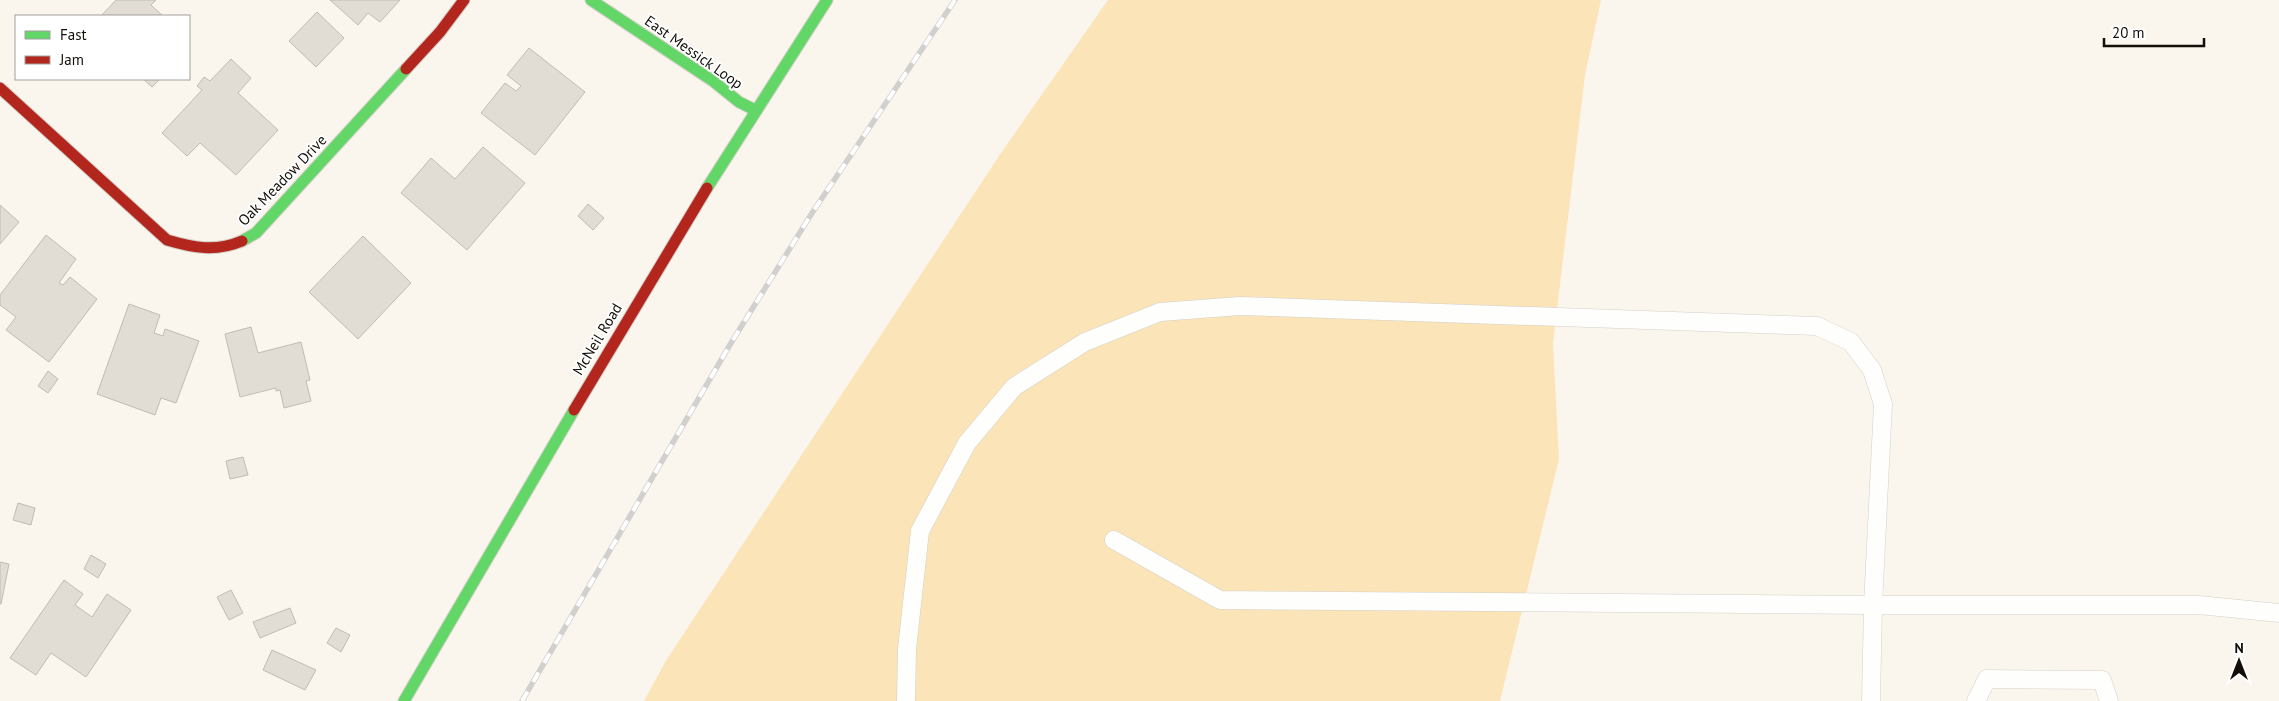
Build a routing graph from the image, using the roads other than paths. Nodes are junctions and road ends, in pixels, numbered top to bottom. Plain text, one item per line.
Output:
1 (464, 0) edge
2 (591, 0) edge
3 (827, 0) edge
4 (0, 88) edge
5 (755, 110) junction
6 (1114, 540) dead end
7 (1873, 605) junction
8 (2279, 613) edge
9 (404, 701) edge
10 (906, 701) edge
11 (1871, 701) edge
12 (1976, 701) edge
13 (2109, 701) edge

1 - 4 street, Oak Meadow Drive
2 - 5 street, East Messick Loop
3 - 5 street, McNeil Road
5 - 9 street, McNeil Road
6 - 7 lane
7 - 8 lane
7 - 10 lane
7 - 11 lane
12 - 13 lane

